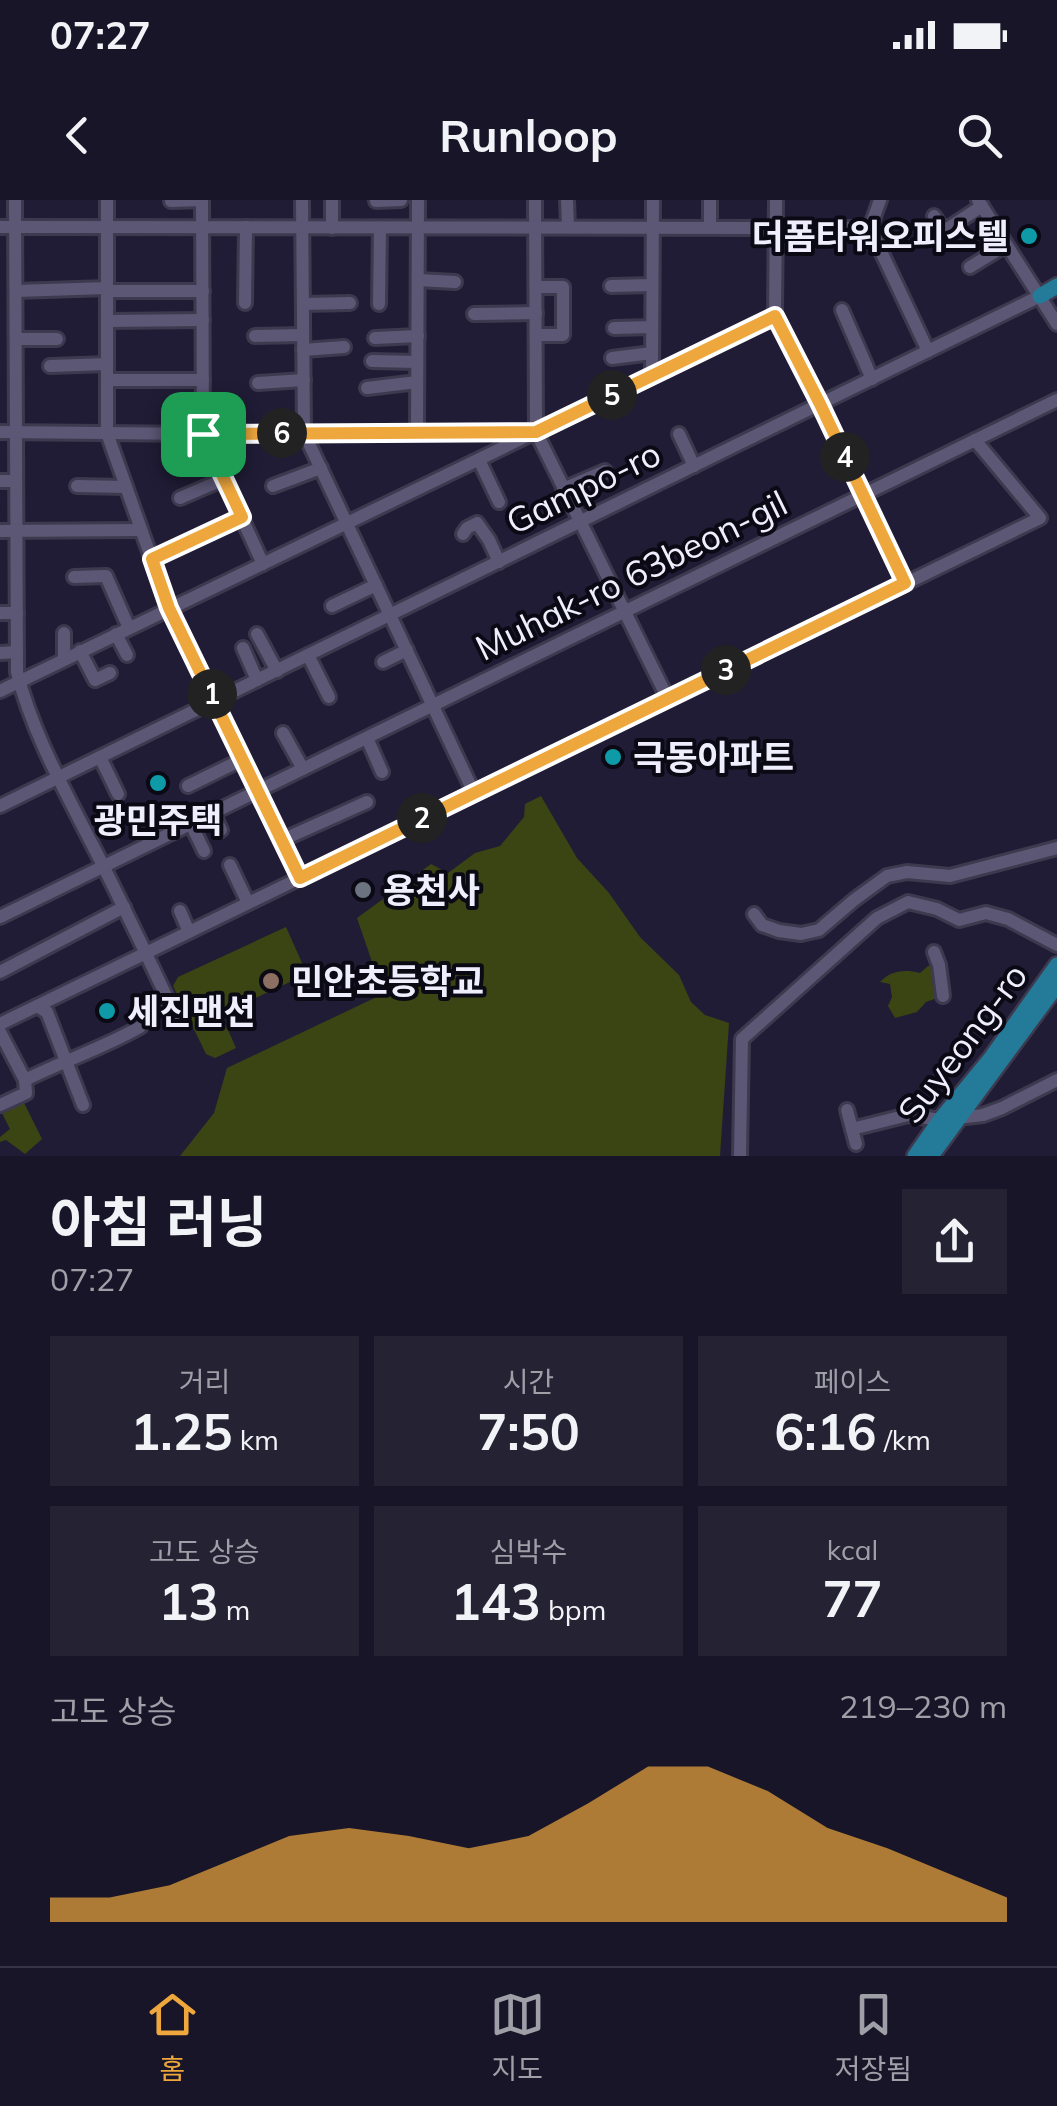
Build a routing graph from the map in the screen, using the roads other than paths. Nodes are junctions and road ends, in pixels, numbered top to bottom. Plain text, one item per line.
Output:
1 (15, 200) edge
2 (107, 200) edge
3 (202, 200) edge
4 (302, 200) edge
5 (332, 200) edge
6 (376, 200) edge
7 (401, 200) edge
8 (418, 200) edge
9 (535, 200) edge
10 (567, 200) edge
11 (653, 200) edge
12 (710, 200) edge
13 (776, 200) edge
14 (880, 200) edge
15 (171, 201) edge
16 (980, 203) edge
17 (934, 216) dead end
18 (0, 228) edge
19 (16, 228) junction
20 (107, 228) junction
21 (202, 228) junction
22 (246, 228) junction
23 (302, 228) junction
24 (332, 228) junction
25 (380, 228) junction
26 (418, 228) junction
27 (535, 228) junction
28 (568, 228) junction
29 (653, 228) junction
30 (710, 228) junction
31 (776, 228) junction
32 (870, 228) junction
33 (1006, 245) junction
34 (970, 267) dead end
35 (418, 280) junction
36 (455, 282) dead end
37 (652, 284) junction
38 (612, 286) dead end
39 (1057, 286) edge
40 (536, 287) junction
41 (107, 290) junction
42 (203, 290) junction
43 (16, 291) junction
44 (1040, 296) junction
45 (350, 303) dead end
46 (245, 304) dead end
47 (303, 304) junction
48 (379, 304) dead end
49 (842, 310) dead end
50 (536, 313) junction
51 (474, 314) dead end
52 (775, 316) junction
53 (203, 320) junction
54 (107, 321) junction
55 (1057, 324) edge
56 (652, 327) junction
57 (614, 328) dead end
58 (304, 335) junction
59 (536, 335) junction
60 (254, 336) dead end
61 (418, 336) junction
62 (374, 338) dead end
63 (16, 340) junction
64 (57, 340) dead end
65 (344, 347) dead end
66 (304, 350) junction
67 (928, 351) junction
68 (652, 353) junction
69 (612, 358) dead end
70 (372, 361) dead end
71 (418, 362) junction
72 (107, 364) junction
73 (50, 366) dead end
74 (652, 376) junction
75 (872, 379) junction
76 (107, 380) junction
77 (203, 380) junction
78 (304, 380) junction
79 (417, 382) junction
80 (258, 383) dead end
81 (367, 388) dead end
82 (1057, 400) edge
83 (820, 404) junction
84 (0, 432) edge
85 (16, 432) junction
86 (417, 432) junction
87 (536, 432) junction
88 (106, 433) junction
89 (304, 433) junction
90 (203, 434) junction
91 (679, 434) dead end
92 (975, 440) junction
93 (478, 460) junction
94 (694, 466) junction
95 (320, 468) junction
96 (605, 471) dead end
97 (224, 478) junction
98 (16, 481) junction
99 (0, 482) edge
100 (77, 486) dead end
101 (126, 486) junction
102 (272, 486) dead end
103 (563, 490) junction
104 (863, 495) junction
105 (180, 498) dead end
106 (499, 502) dead end
107 (242, 517) junction
108 (579, 522) junction
109 (347, 523) junction
110 (141, 530) junction
111 (0, 531) edge
112 (16, 531) junction
113 (462, 534) dead end
114 (152, 559) junction
115 (499, 562) junction
116 (263, 564) junction
117 (74, 577) dead end
118 (905, 583) junction
119 (376, 585) junction
120 (332, 606) dead end
121 (169, 608) junction
122 (624, 612) junction
123 (0, 613) edge
124 (17, 613) junction
125 (391, 615) junction
126 (129, 628) junction
127 (64, 632) dead end
128 (116, 634) junction
129 (257, 634) dead end
130 (242, 648) dead end
131 (407, 650) junction
132 (80, 651) junction
133 (17, 652) junction
134 (0, 653) edge
135 (128, 656) dead end
136 (308, 656) junction
137 (64, 659) junction
138 (382, 662) dead end
139 (277, 670) junction
140 (110, 672) dead end
141 (258, 680) junction
142 (20, 681) junction
143 (0, 690) edge
144 (328, 696) dead end
145 (668, 699) junction
146 (215, 701) junction
147 (433, 706) junction
148 (283, 733) dead end
149 (367, 738) junction
150 (100, 758) junction
151 (243, 759) junction
152 (303, 769) junction
153 (382, 772) dead end
154 (58, 778) junction
155 (188, 786) dead end
156 (258, 791) junction
157 (474, 793) junction
158 (118, 794) dead end
159 (367, 802) dead end
160 (0, 806) edge
161 (213, 813) junction
162 (191, 824) junction
163 (222, 830) dead end
164 (282, 840) junction
165 (1057, 848) edge
166 (204, 851) dead end
167 (230, 865) dead end
168 (104, 866) junction
169 (300, 878) junction
170 (248, 903) junction
171 (124, 908) junction
172 (180, 911) dead end
173 (754, 914) dead end
174 (0, 918) edge
175 (189, 932) junction
176 (1057, 945) edge
177 (934, 952) dead end
178 (146, 953) junction
179 (1057, 965) edge
180 (0, 972) edge
181 (1057, 985) edge
182 (943, 996) dead end
183 (37, 1006) junction
184 (177, 1019) dead end
185 (0, 1024) edge
186 (140, 1027) dead end
187 (0, 1032) edge
188 (66, 1060) junction
189 (25, 1080) junction
190 (1057, 1080) edge
191 (0, 1105) edge
192 (83, 1105) dead end
193 (847, 1110) dead end
194 (948, 1120) junction
195 (852, 1129) junction
196 (856, 1144) dead end
197 (740, 1156) edge
198 (914, 1156) edge
199 (932, 1156) edge

1 - 19 street
2 - 20 street
3 - 15 street
3 - 21 street
4 - 23 street
5 - 24 street
6 - 7 street
8 - 26 street
9 - 27 street
10 - 28 street
11 - 29 street
12 - 30 street
13 - 31 street
14 - 32 street
16 - 17 street
16 - 33 street
18 - 19 street
19 - 20 street
19 - 43 street
20 - 21 street
20 - 41 street
21 - 22 street
21 - 42 street
22 - 23 street
22 - 46 street
23 - 24 street
23 - 47 street
24 - 25 street
25 - 26 street
25 - 48 street
26 - 27 street
26 - 35 street
27 - 28 street
27 - 40 street
28 - 29 street
29 - 30 street
29 - 37 street
30 - 31 street
31 - 32 street
31 - 52 street
32 - 67 street
33 - 34 street
33 - 44 street
35 - 36 street
35 - 61 street
37 - 38 street
37 - 56 street
39 - 44 main road, Gampo-ro
40 - 50 street
40 - 59 street
41 - 42 street
41 - 43 street
41 - 54 street
42 - 53 street
43 - 63 street
44 - 55 street
44 - 67 street, Gampo-ro
45 - 47 street
47 - 58 street
49 - 75 street
50 - 51 street
50 - 59 street
52 - 74 street
52 - 83 street
53 - 54 street
53 - 77 street
54 - 72 street
56 - 57 street
56 - 68 street
58 - 60 street
58 - 66 street
59 - 87 street
61 - 62 street
61 - 71 street
63 - 64 street
63 - 85 street
65 - 66 street
66 - 78 street
67 - 75 street, Gampo-ro
68 - 69 street
68 - 74 street
70 - 71 street
71 - 79 street
72 - 73 street
72 - 76 street
74 - 87 street
75 - 83 street, Gampo-ro
76 - 77 street
76 - 88 street
77 - 90 street
78 - 80 street
78 - 89 street
79 - 81 street
79 - 86 street
82 - 92 street, Muhak-ro 63beon-gil
83 - 94 street, Gampo-ro
83 - 104 street
84 - 85 street
85 - 88 street
85 - 98 street
86 - 87 street
86 - 89 street
87 - 93 street
87 - 103 street
88 - 90 street
88 - 101 street
89 - 90 street
89 - 95 street
90 - 97 street
91 - 94 street, Gampo-ro
92 - 104 street, Muhak-ro 63beon-gil
92 - 118 street
93 - 106 street
93 - 109 street
94 - 108 street, Gampo-ro
95 - 102 street
95 - 109 street
96 - 103 street
97 - 105 street
97 - 107 street
98 - 99 street
98 - 112 street
100 - 101 street
101 - 110 street
103 - 108 street
104 - 118 street
104 - 122 street, Muhak-ro 63beon-gil
107 - 114 street
107 - 116 street
108 - 115 street, Gampo-ro
108 - 122 street
109 - 116 street
109 - 119 street
110 - 112 street
110 - 114 street
111 - 112 street
112 - 124 street
113 - 115 street, Gampo-ro
114 - 121 street
115 - 125 street, Gampo-ro
116 - 121 street
117 - 126 street
118 - 145 street
119 - 120 street
119 - 125 street
121 - 126 street
121 - 146 street
122 - 145 street
122 - 147 street, Muhak-ro 63beon-gil
123 - 124 street
124 - 133 street
125 - 131 street
125 - 136 street, Gampo-ro
126 - 128 street
127 - 137 street
128 - 132 street
128 - 135 street
129 - 139 street
130 - 141 street
131 - 138 street
131 - 147 street
132 - 137 street
132 - 140 street
133 - 134 street
133 - 142 street
136 - 139 street, Gampo-ro
136 - 144 street
137 - 142 street
139 - 141 street, Gampo-ro
141 - 146 street, Gampo-ro
142 - 143 street
142 - 154 street
145 - 157 street
146 - 150 street, Gampo-ro
146 - 151 street
147 - 149 street, Muhak-ro 63beon-gil
147 - 157 street
148 - 152 street
149 - 152 street, Muhak-ro 63beon-gil
149 - 153 street
150 - 154 street, Gampo-ro
150 - 158 street
151 - 155 street
151 - 156 street
152 - 156 street, Muhak-ro 63beon-gil
154 - 160 street, Gampo-ro
154 - 168 street
156 - 161 street, Muhak-ro 63beon-gil
156 - 164 street
157 - 169 street
159 - 164 street
161 - 162 street, Muhak-ro 63beon-gil
161 - 163 street
162 - 166 street
162 - 168 street, Muhak-ro 63beon-gil
164 - 169 street
165 - 173 street
167 - 170 street
168 - 171 street
168 - 174 street, Muhak-ro 63beon-gil
169 - 170 street
170 - 175 street
171 - 178 street
171 - 180 street
172 - 175 street
175 - 178 street
176 - 197 street
177 - 182 street
178 - 183 street
178 - 184 street
179 - 194 main road, Suyeong-ro
181 - 194 main road
183 - 185 street
183 - 188 street
186 - 188 street
187 - 189 street
188 - 189 street
188 - 192 street
189 - 191 street
190 - 194 street
193 - 195 street
194 - 195 street
194 - 198 main road, Suyeong-ro
194 - 199 main road
195 - 196 street

